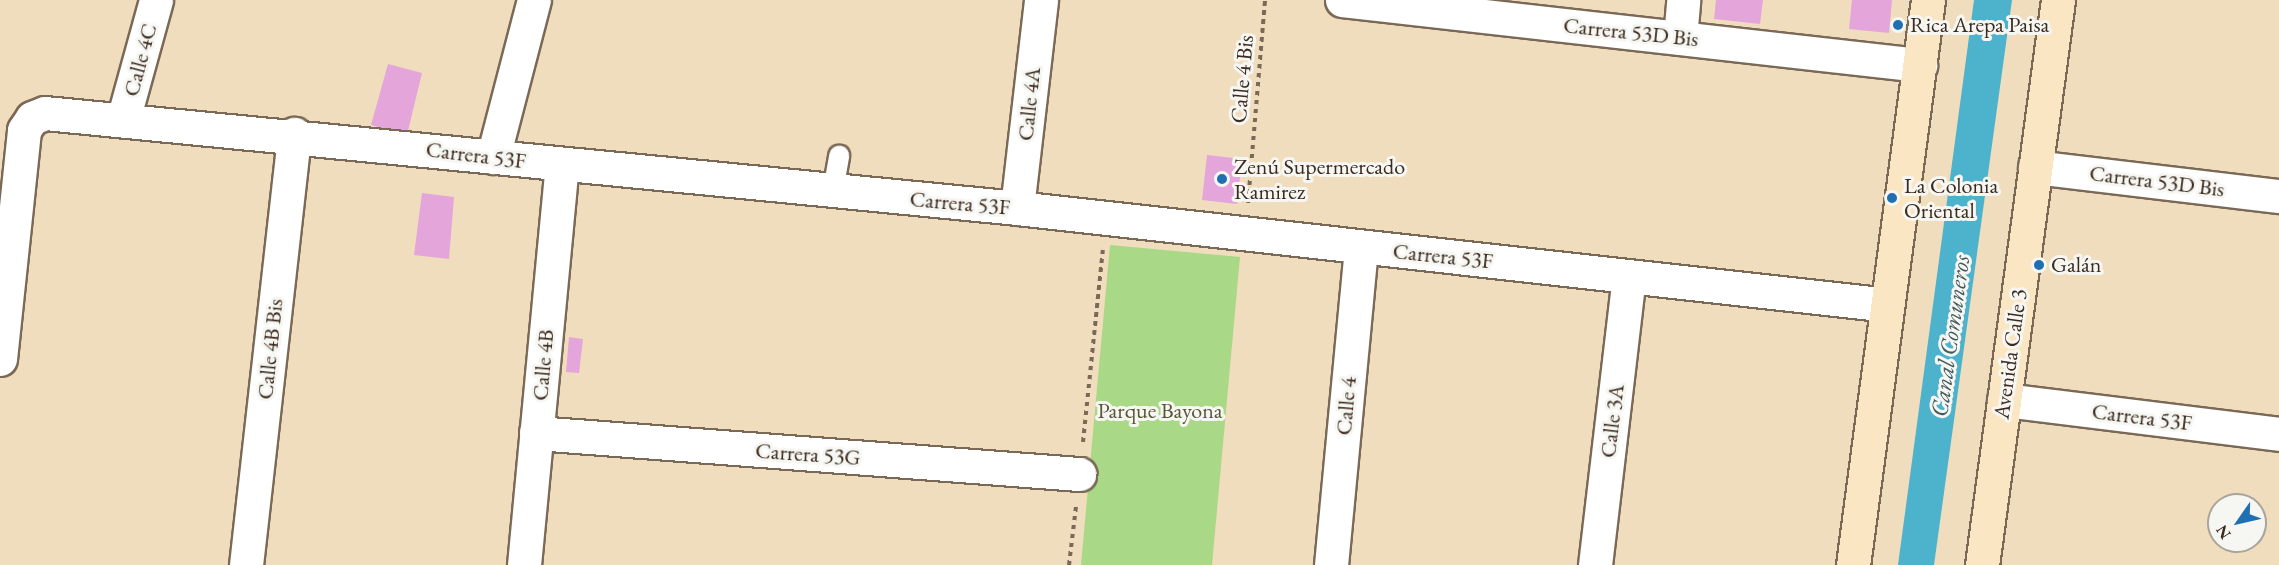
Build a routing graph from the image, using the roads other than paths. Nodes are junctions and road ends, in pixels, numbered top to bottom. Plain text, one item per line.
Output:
1 (156, 0) edge
2 (534, 0) edge
3 (1041, 0) edge
4 (1342, 0) edge
5 (1683, 0) edge
6 (1928, 0) edge
7 (2058, 0) edge
8 (1441, 6) edge
9 (1680, 38) junction
10 (1920, 65) junction
11 (123, 120) junction
12 (294, 134) junction
13 (839, 156) dead end
14 (493, 157) junction
15 (562, 166) junction
16 (2035, 167) junction
17 (833, 191) junction
18 (2279, 196) edge
19 (1017, 208) junction
20 (1361, 247) junction
21 (1629, 277) junction
22 (1887, 305) junction
23 (0, 359) edge
24 (2004, 400) junction
25 (536, 433) junction
26 (2279, 434) edge
27 (1079, 474) road end
28 (246, 565) edge
29 (524, 565) edge
30 (1331, 565) edge
31 (1595, 565) edge
32 (1853, 565) edge
33 (1982, 565) edge

1 - 11 street, Calle 4C
2 - 14 street
3 - 19 street, Calle 4A
4 - 8 street, Carrera 53D Bis
5 - 9 street
6 - 10 main road
7 - 16 main road, Avenida Calle 3
8 - 9 street, Carrera 53D Bis
9 - 10 street, Carrera 53D Bis
10 - 22 main road
11 - 12 street, Carrera 53F
11 - 23 street, Carrera 53F
12 - 14 street, Carrera 53F
12 - 28 street, Calle 4B Bis
13 - 17 lane
14 - 15 street, Carrera 53F
15 - 17 street, Carrera 53F
15 - 25 street, Calle 4B
16 - 18 street, Carrera 53D Bis
16 - 24 main road, Avenida Calle 3
17 - 19 street, Carrera 53F
19 - 20 street, Carrera 53F
20 - 21 street, Carrera 53F
20 - 30 street, Calle 4
21 - 22 street, Carrera 53F
21 - 31 street, Calle 3A
22 - 32 main road
24 - 26 street, Carrera 53F
24 - 33 main road, Avenida Calle 3
25 - 27 street, Carrera 53G
25 - 29 street, Calle 4B

